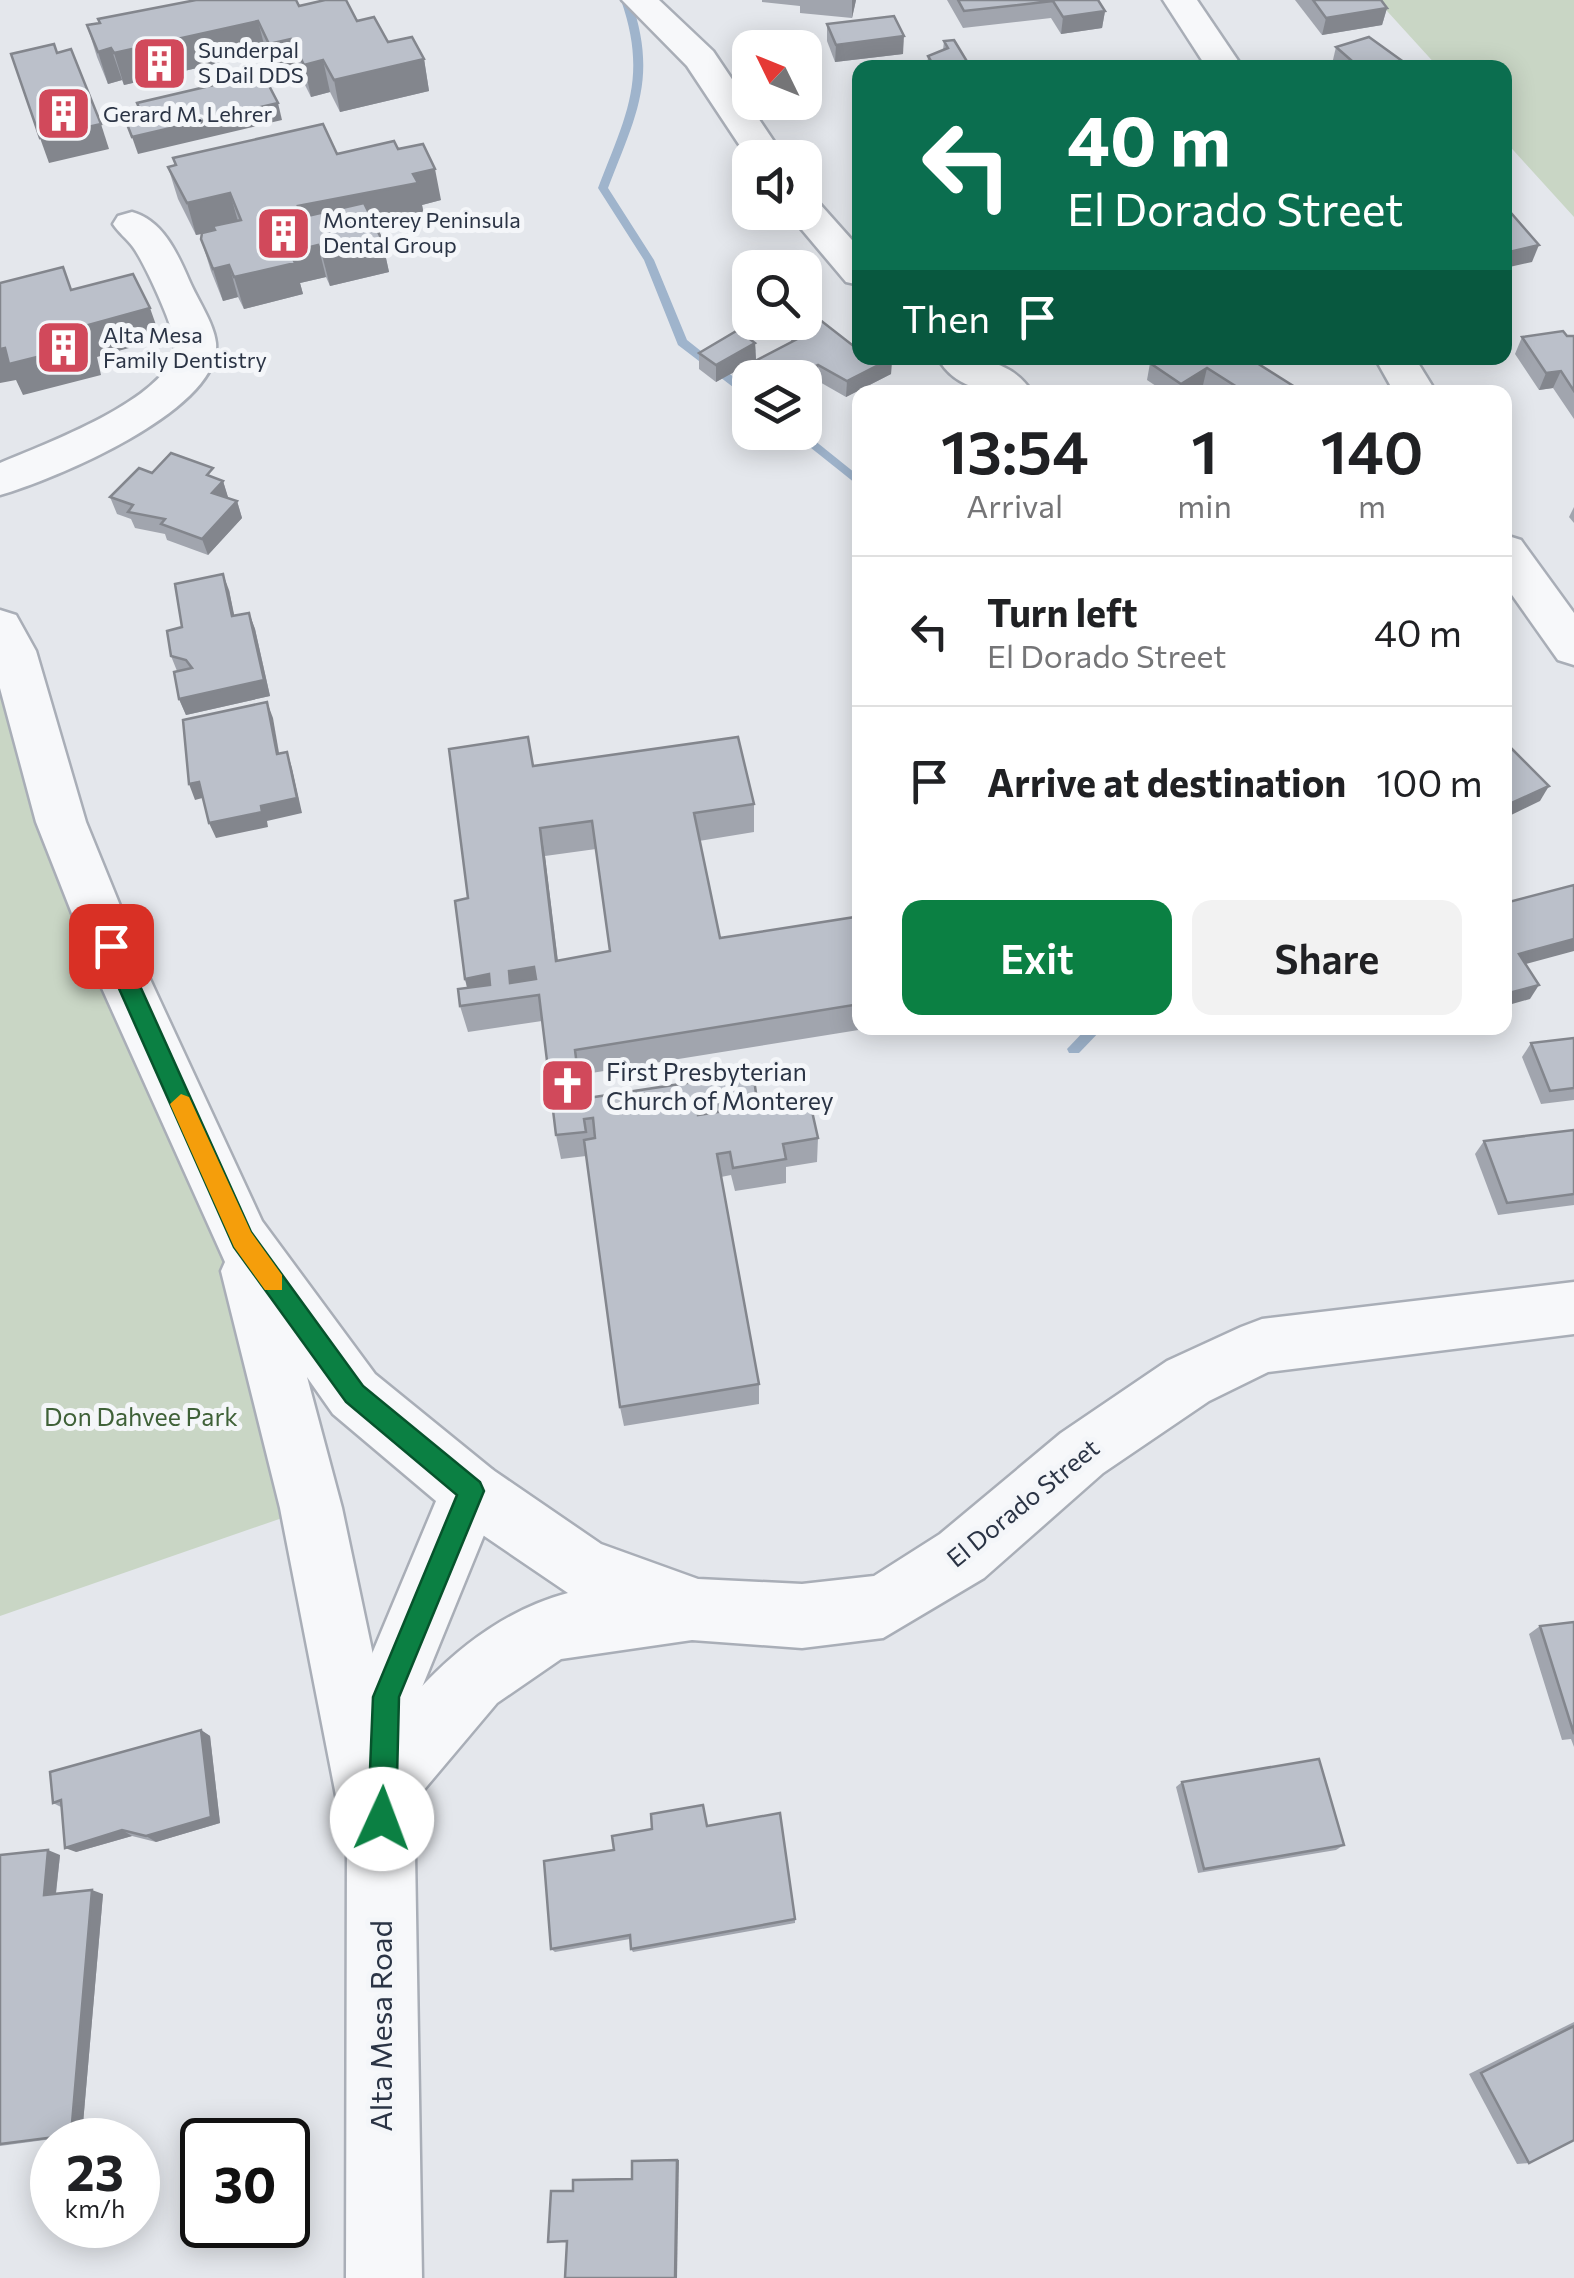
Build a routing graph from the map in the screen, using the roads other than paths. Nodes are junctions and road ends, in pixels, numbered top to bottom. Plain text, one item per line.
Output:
1 (639, 0) edge
2 (1180, 0) edge
3 (1220, 60) edge
4 (754, 140) edge
5 (132, 224) dead end
6 (822, 230) edge
7 (852, 263) edge
8 (969, 365) edge
9 (1000, 385) edge
10 (0, 480) edge
11 (1512, 560) edge
12 (0, 627) edge
13 (1574, 648) edge
14 (242, 1239) junction
15 (1574, 1308) edge
16 (471, 1491) junction
17 (698, 1611) junction
18 (383, 1786) junction
19 (381, 1852) junction
20 (384, 2278) edge

1 - 4 street
2 - 3 street
5 - 10 street
6 - 7 street
8 - 9 street
11 - 13 street
12 - 14 street, El Dorado Street
14 - 16 street, El Dorado Street
14 - 19 street
15 - 17 street, El Dorado Street
16 - 17 street, El Dorado Street
16 - 18 street, Alta Mesa Road
17 - 18 street
18 - 19 street, Alta Mesa Road
19 - 20 street, Alta Mesa Road

